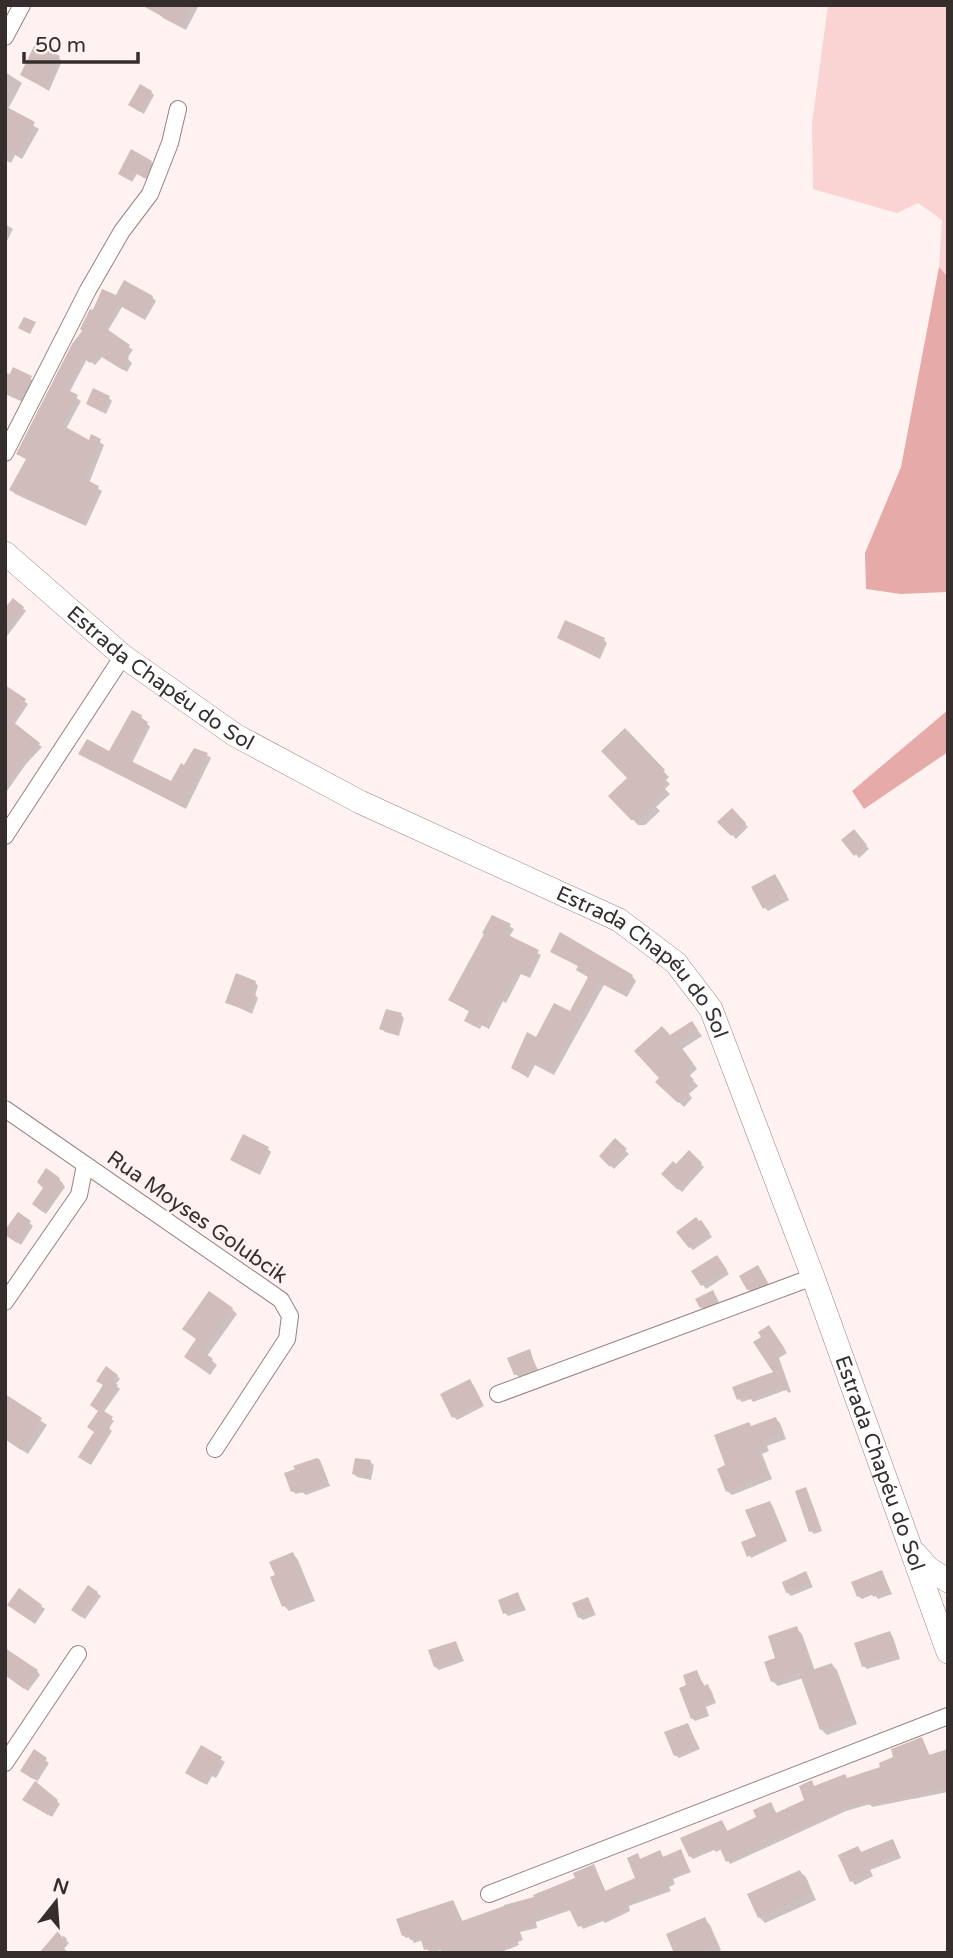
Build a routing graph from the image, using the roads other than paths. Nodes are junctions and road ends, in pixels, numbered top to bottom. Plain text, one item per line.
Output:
1 (22, 5) edge
2 (5, 37) edge
3 (178, 109) dead end
4 (5, 453) edge
5 (5, 553) edge
6 (123, 656) junction
7 (5, 836) edge
8 (5, 1109) edge
9 (85, 1165) junction
10 (813, 1277) junction
11 (5, 1302) edge
12 (498, 1395) dead end
13 (215, 1449) dead end
14 (911, 1549) junction
15 (948, 1581) edge
16 (945, 1623) edge
17 (948, 1652) edge
18 (78, 1654) dead end
19 (948, 1716) edge
20 (5, 1763) edge
21 (489, 1894) dead end

1 - 2 street
3 - 4 street
5 - 6 main road, Estrada Chapéu do Sol
6 - 7 street
6 - 10 main road, Estrada Chapéu do Sol
8 - 9 street, Rua Moyses Golubcik
9 - 11 street, Rua Moyses Golubcik
9 - 13 street, Rua Moyses Golubcik
10 - 12 street
10 - 14 main road, Estrada Chapéu do Sol
14 - 15 main road
14 - 16 main road, Estrada Chapéu do Sol
16 - 17 main road, Estrada Chapéu do Sol
18 - 20 street
19 - 21 street

